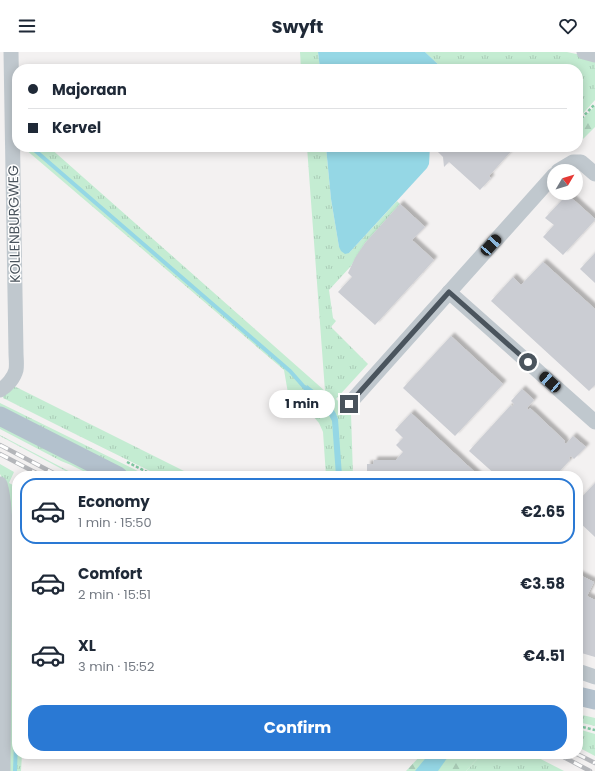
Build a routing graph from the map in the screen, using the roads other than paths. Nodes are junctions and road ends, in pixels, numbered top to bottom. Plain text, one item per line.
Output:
1 (11, 52) edge
2 (584, 52) edge
3 (595, 54) edge
4 (12, 113) edge
5 (13, 152) edge
6 (570, 164) edge
7 (595, 174) edge
8 (547, 183) edge
9 (449, 292) junction
10 (0, 390) edge
11 (349, 404) dead end
12 (0, 416) edge
13 (595, 422) edge
14 (108, 471) edge
15 (0, 484) edge
16 (583, 673) edge
17 (595, 677) edge
18 (583, 697) edge
19 (595, 700) edge
20 (3, 771) edge

1 - 4 street, KOLLENBURGWEG
2 - 3 street
5 - 10 street, KOLLENBURGWEG
6 - 7 street
8 - 9 street
9 - 11 street
9 - 13 street
12 - 14 main road
15 - 20 street
16 - 17 street
18 - 19 main road

